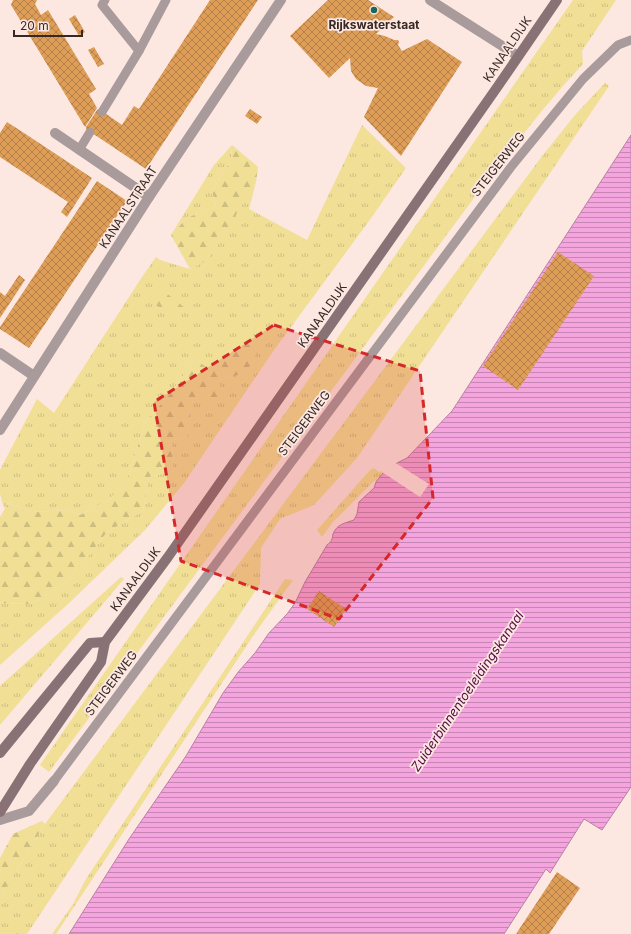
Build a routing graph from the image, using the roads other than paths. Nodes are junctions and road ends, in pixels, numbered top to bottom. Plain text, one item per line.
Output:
1 (105, 0) edge
2 (166, 0) edge
3 (282, 0) edge
4 (430, 0) edge
5 (556, 0) edge
6 (631, 40) edge
7 (139, 51) junction
8 (518, 56) junction
9 (102, 112) dead end
10 (90, 132) dead end
11 (55, 133) dead end
12 (79, 150) junction
13 (149, 197) junction
14 (0, 353) edge
15 (34, 376) junction
16 (0, 430) edge
17 (105, 642) junction
18 (0, 753) edge
19 (54, 781) joint
20 (0, 812) edge
21 (0, 820) edge

1 - 7 lane
2 - 7 lane
3 - 13 street, KANAALSTRAAT
4 - 8 street
5 - 8 street, KANAALDIJK
6 - 19 lane, STEIGERWEG
7 - 9 lane
8 - 17 street, KANAALDIJK
10 - 12 lane
11 - 12 street
12 - 13 street
13 - 15 street, KANAALSTRAAT
14 - 15 street
15 - 16 street, KANAALSTRAAT
17 - 18 street
17 - 20 street, KANAALDIJK
19 - 21 street, STEIGERWEG

